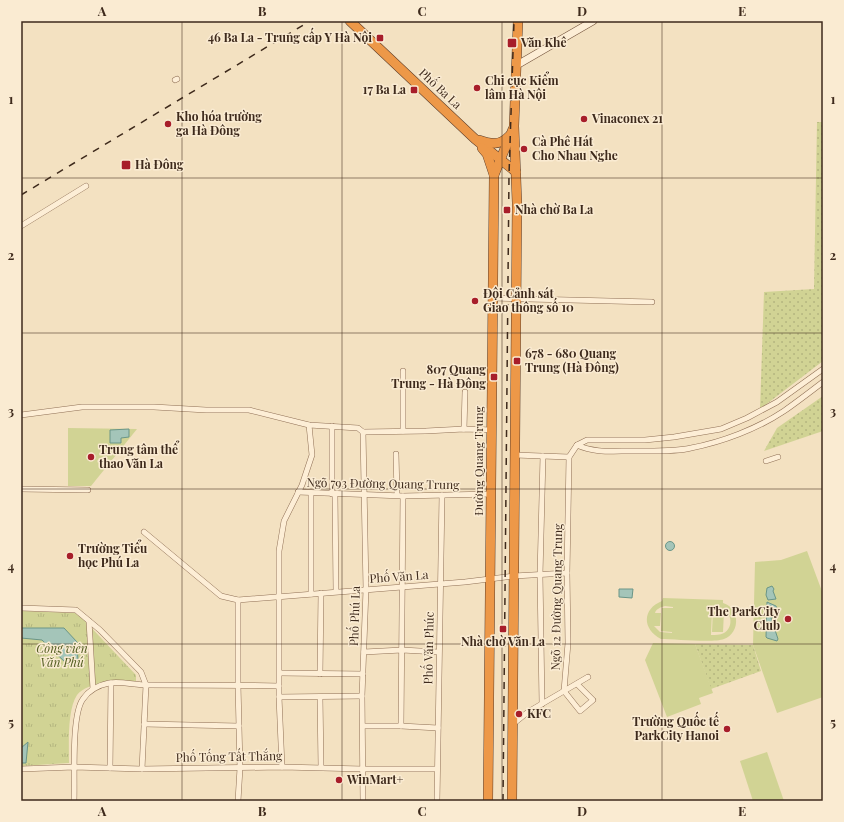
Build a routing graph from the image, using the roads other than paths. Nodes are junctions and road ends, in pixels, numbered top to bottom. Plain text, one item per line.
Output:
1 (350, 21) edge
2 (518, 21) edge
3 (593, 21) edge
4 (516, 65) junction
5 (514, 126) junction
6 (475, 139) junction
7 (500, 159) junction
8 (516, 172) junction
9 (494, 175) junction
10 (86, 186) dead end
11 (21, 226) edge
12 (493, 298) junction
13 (517, 298) junction
14 (652, 302) dead end
15 (823, 369) edge
16 (403, 371) dead end
17 (823, 382) edge
18 (465, 392) dead end
19 (21, 415) edge
20 (309, 425) junction
21 (332, 426) junction
22 (464, 429) junction
23 (492, 430) junction
24 (363, 432) junction
25 (403, 432) junction
26 (577, 445) junction
27 (396, 454) dead end
28 (515, 455) junction
29 (543, 456) junction
30 (569, 457) junction
31 (778, 457) dead end
32 (766, 461) dead end
33 (21, 488) edge
34 (88, 490) dead end
35 (298, 492) junction
36 (311, 493) junction
37 (334, 494) junction
38 (491, 494) junction
39 (364, 495) junction
40 (400, 495) junction
41 (442, 495) junction
42 (144, 532) dead end
43 (567, 573) junction
44 (540, 575) junction
45 (514, 576) junction
46 (490, 578) junction
47 (441, 584) junction
48 (403, 586) junction
49 (366, 589) junction
50 (336, 592) junction
51 (321, 593) junction
52 (311, 594) junction
53 (280, 596) junction
54 (238, 600) junction
55 (21, 608) edge
56 (90, 621) junction
57 (402, 650) junction
58 (364, 652) junction
59 (438, 652) junction
60 (280, 674) junction
61 (320, 674) junction
62 (363, 674) junction
63 (588, 677) dead end
64 (111, 683) junction
65 (577, 684) junction
66 (146, 685) junction
67 (238, 685) junction
68 (280, 686) junction
69 (93, 689) junction
70 (564, 691) junction
71 (362, 696) junction
72 (279, 697) junction
73 (320, 697) junction
74 (542, 704) junction
75 (144, 724) junction
76 (513, 724) junction
77 (239, 726) junction
78 (363, 726) junction
79 (401, 726) junction
80 (438, 728) junction
81 (282, 766) junction
82 (321, 767) junction
83 (74, 768) junction
84 (110, 768) junction
85 (142, 768) junction
86 (240, 768) junction
87 (21, 769) edge
88 (363, 769) junction
89 (437, 769) junction
90 (74, 801) edge
91 (238, 801) edge
92 (363, 801) edge
93 (437, 801) edge
94 (488, 801) edge
95 (512, 801) edge

1 - 6 highway, Phố Ba La
2 - 4 highway, Đường Quang Trung
3 - 4 street
4 - 5 highway, Đường Quang Trung
5 - 6 highway
5 - 7 highway, Đường Quang Trung
5 - 8 highway, Đường Quang Trung
6 - 7 highway, Phố Ba La
6 - 9 highway
7 - 8 highway, Phố Ba La
7 - 9 highway, Đường Quang Trung
8 - 13 highway, Đường Quang Trung
9 - 12 highway, Đường Quang Trung
10 - 11 street
12 - 13 street
12 - 23 highway, Đường Quang Trung
13 - 14 street
13 - 28 highway, Đường Quang Trung
15 - 26 street
16 - 25 street
17 - 26 street
18 - 22 street
19 - 20 street
20 - 21 street
20 - 35 street
21 - 24 street
21 - 37 street
22 - 23 street
22 - 25 street
23 - 38 highway, Đường Quang Trung
24 - 25 street
24 - 39 street, Phố Phú La
26 - 30 street
27 - 40 street
28 - 29 street
28 - 45 highway, Đường Quang Trung
29 - 30 street
29 - 44 street
30 - 43 street, Ngõ 12 Đường Quang Trung
31 - 32 street
33 - 34 street
35 - 36 street, Ngõ 793 Đường Quang Trung
35 - 53 street
36 - 37 street, Ngõ 793 Đường Quang Trung
36 - 52 street
37 - 39 street, Ngõ 793 Đường Quang Trung
37 - 50 street
38 - 41 street, Ngõ 793 Đường Quang Trung
38 - 46 highway, Đường Quang Trung
39 - 40 street, Ngõ 793 Đường Quang Trung
39 - 49 street, Phố Phú La
40 - 41 street, Ngõ 793 Đường Quang Trung
40 - 48 street
41 - 47 street, Phố Văn Phúc
42 - 54 street, Phố Văn La
43 - 44 street, Phố Văn La
43 - 70 street, Ngõ 12 Đường Quang Trung
44 - 45 street, Phố Văn La
44 - 74 street
45 - 46 street, Phố Văn La
45 - 76 highway, Đường Quang Trung
46 - 47 street, Phố Văn La
46 - 94 highway, Đường Quang Trung
47 - 48 street, Phố Văn La
47 - 59 street, Phố Văn Phúc
48 - 49 street, Phố Văn La
48 - 57 street
49 - 50 street, Phố Văn La
49 - 58 street, Phố Phú La
50 - 51 street, Phố Văn La
51 - 52 street, Phố Văn La
51 - 61 street
52 - 53 street, Phố Văn La
53 - 54 street, Phố Văn La
53 - 60 street
54 - 67 street
55 - 56 street
56 - 66 street
56 - 69 street
57 - 58 street
57 - 59 street
57 - 79 street
58 - 62 street, Phố Phú La
59 - 80 street, Phố Văn Phúc
60 - 61 street
60 - 68 street
61 - 62 street
62 - 71 street, Phố Phú La
63 - 65 street
64 - 66 street
64 - 69 street
64 - 84 street
65 - 70 street
65 - 70 street
66 - 67 street
66 - 75 street
67 - 68 street
67 - 77 street
68 - 72 street
69 - 83 street
70 - 74 street
71 - 73 street
71 - 78 street, Phố Phú La
72 - 73 street
72 - 81 street
73 - 82 street
74 - 76 street
75 - 77 street
75 - 85 street
76 - 95 highway, Đường Quang Trung
77 - 86 street
78 - 79 street
78 - 88 street, Phố Phú La
79 - 80 street
80 - 89 street, Phố Văn Phúc
81 - 82 street, Phố Tống Tất Thắng
81 - 86 street, Phố Tống Tất Thắng
82 - 88 street, Phố Tống Tất Thắng
83 - 84 street, Phố Tống Tất Thắng
83 - 87 street, Phố Tống Tất Thắng
83 - 90 street
84 - 85 street, Phố Tống Tất Thắng
85 - 86 street, Phố Tống Tất Thắng
86 - 91 street
88 - 89 street, Phố Tống Tất Thắng
88 - 92 street, Phố Phú La
89 - 93 street, Phố Văn Phúc

